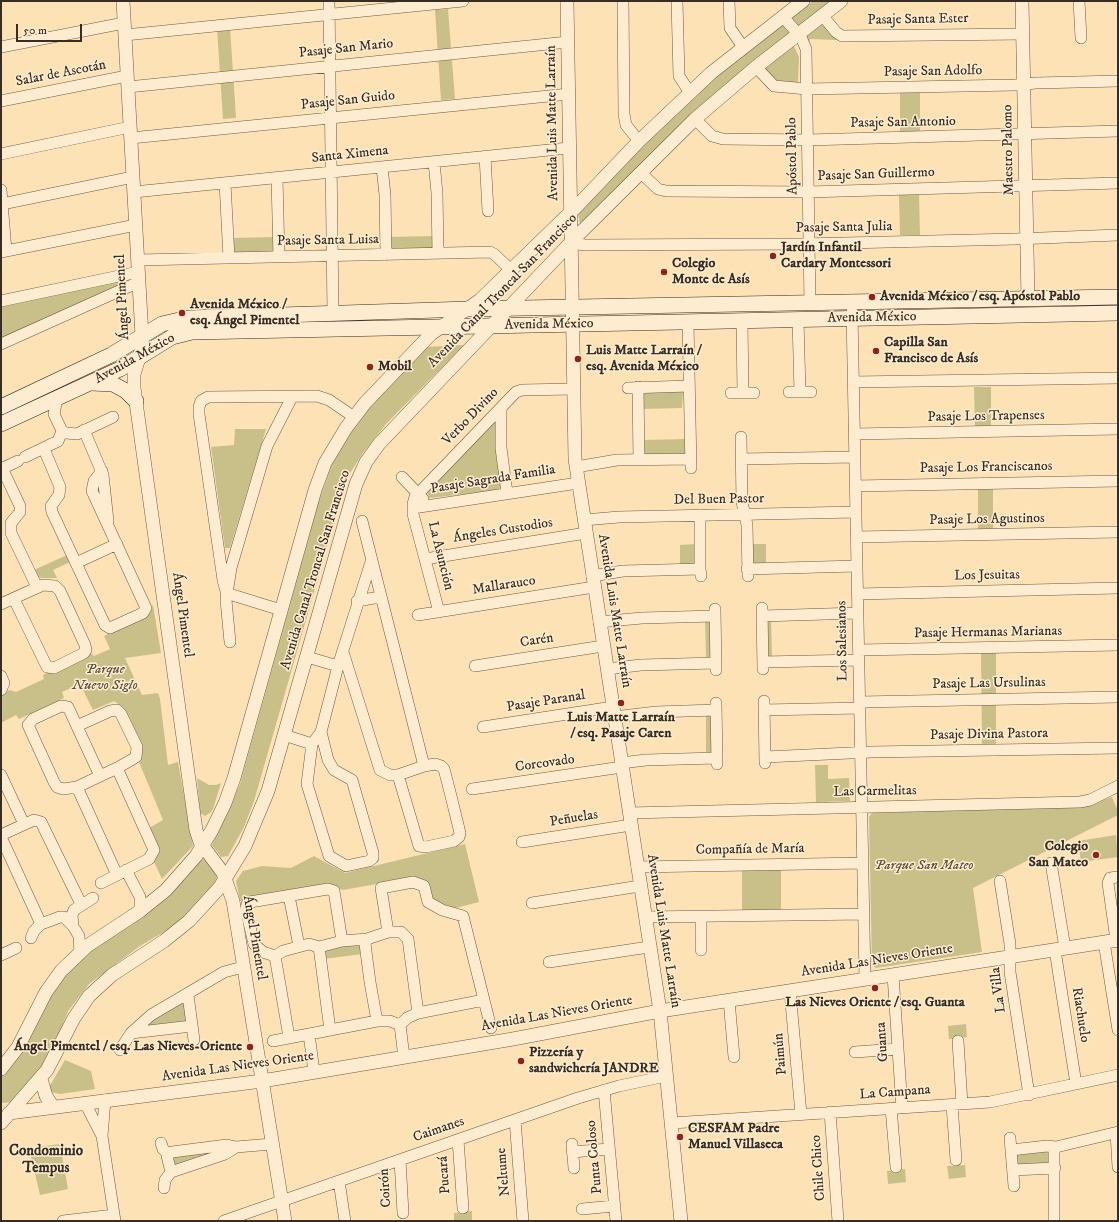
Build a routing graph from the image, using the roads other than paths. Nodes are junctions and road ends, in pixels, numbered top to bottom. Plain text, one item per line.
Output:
1 (123, 1) edge
2 (329, 1) edge
3 (463, 1) edge
4 (567, 1) edge
5 (623, 1) edge
6 (677, 1) edge
7 (729, 1) edge
8 (841, 1) edge
9 (1022, 1) edge
10 (1079, 1) edge
11 (795, 4) edge
12 (329, 14) junction
13 (822, 15) junction
14 (783, 17) junction
15 (125, 29) junction
16 (798, 34) junction
17 (1023, 34) junction
18 (1081, 38) dead end
19 (568, 42) junction
20 (1, 47) edge
21 (743, 47) junction
22 (330, 65) junction
23 (756, 66) junction
24 (128, 81) junction
25 (1118, 81) edge
26 (1024, 84) junction
27 (807, 89) junction
28 (690, 93) junction
29 (568, 94) junction
30 (1, 101) edge
31 (331, 118) junction
32 (695, 119) junction
33 (1118, 131) edge
34 (131, 132) junction
35 (1025, 134) junction
36 (808, 140) junction
37 (639, 141) junction
38 (569, 148) junction
39 (1, 154) edge
40 (485, 156) junction
41 (434, 162) junction
42 (382, 167) junction
43 (331, 172) junction
44 (642, 172) junction
45 (133, 177) junction
46 (277, 178) junction
47 (226, 183) junction
48 (1118, 183) edge
49 (1026, 186) junction
50 (1, 190) edge
51 (134, 192) junction
52 (808, 192) junction
53 (2, 204) junction
54 (488, 211) dead end
55 (571, 212) junction
56 (136, 225) junction
57 (1118, 235) edge
58 (1027, 238) junction
59 (571, 243) junction
60 (809, 243) junction
61 (3, 252) edge
62 (438, 254) junction
63 (386, 255) junction
64 (332, 256) junction
65 (279, 257) junction
66 (229, 258) junction
67 (551, 264) junction
68 (511, 270) junction
69 (138, 271) junction
70 (572, 272) junction
71 (1118, 297) edge
72 (1028, 299) junction
73 (1, 301) edge
74 (852, 303) junction
75 (810, 304) junction
76 (572, 308) junction
77 (469, 309) junction
78 (508, 309) junction
79 (333, 313) junction
80 (1118, 313) edge
81 (852, 319) junction
82 (798, 320) junction
83 (742, 321) junction
84 (688, 322) junction
85 (572, 324) junction
86 (492, 326) junction
87 (442, 327) junction
88 (142, 336) junction
89 (1, 344) edge
90 (138, 358) junction
91 (1118, 378) edge
92 (853, 382) junction
93 (91, 383) junction
94 (689, 386) junction
95 (573, 389) junction
96 (800, 392) dead end
97 (731, 393) dead end
98 (292, 397) junction
99 (136, 401) junction
100 (55, 406) junction
101 (1, 407) edge
102 (501, 408) junction
103 (113, 417) dead end
104 (354, 417) junction
105 (1, 424) edge
106 (1118, 429) edge
107 (84, 430) junction
108 (62, 431) junction
109 (854, 434) junction
110 (741, 437) dead end
111 (44, 449) junction
112 (855, 457) junction
113 (741, 459) junction
114 (639, 460) junction
115 (576, 467) junction
116 (2, 469) edge
117 (402, 477) dead end
118 (1118, 481) edge
119 (578, 483) junction
120 (855, 486) junction
121 (418, 494) junction
122 (507, 494) junction
123 (429, 505) junction
124 (412, 508) junction
125 (856, 512) junction
126 (744, 514) junction
127 (700, 515) junction
128 (362, 520) dead end
129 (584, 520) junction
130 (1118, 532) edge
131 (586, 533) junction
132 (856, 537) junction
133 (117, 544) junction
134 (425, 559) junction
135 (371, 562) junction
136 (76, 563) junction
137 (857, 566) junction
138 (593, 581) junction
139 (37, 588) junction
140 (1118, 588) edge
141 (226, 592) junction
142 (857, 594) junction
143 (380, 597) junction
144 (14, 599) junction
145 (357, 601) junction
146 (1, 604) edge
147 (281, 610) junction
148 (439, 612) junction
149 (858, 613) junction
150 (418, 615) dead end
151 (600, 622) junction
152 (230, 642) dead end
153 (1118, 645) edge
154 (603, 646) junction
155 (343, 652) junction
156 (859, 655) junction
157 (306, 656) junction
158 (475, 666) dead end
159 (607, 669) junction
160 (337, 670) junction
161 (1, 676) edge
162 (352, 676) junction
163 (1, 690) edge
164 (1118, 696) edge
165 (860, 705) junction
166 (613, 712) junction
167 (77, 726) junction
168 (483, 727) dead end
169 (321, 732) junction
170 (284, 736) junction
171 (312, 744) junction
172 (1118, 748) edge
173 (861, 754) junction
174 (328, 760) junction
175 (765, 760) joint
176 (717, 761) joint
177 (310, 762) junction
178 (622, 765) junction
179 (424, 766) junction
180 (116, 768) junction
181 (1, 775) edge
182 (398, 775) junction
183 (100, 776) junction
184 (1118, 786) edge
185 (77, 787) junction
186 (472, 789) dead end
187 (862, 807) junction
188 (630, 819) junction
189 (24, 824) junction
190 (1, 836) edge
191 (522, 842) dead end
192 (203, 846) junction
193 (863, 863) junction
194 (1051, 863) dead end
195 (637, 867) junction
196 (122, 873) junction
197 (1118, 877) edge
198 (226, 879) junction
199 (1000, 881) dead end
200 (101, 883) dead end
201 (640, 886) junction
202 (289, 896) junction
203 (140, 897) junction
204 (93, 898) dead end
205 (153, 901) junction
206 (532, 903) dead end
207 (81, 904) junction
208 (140, 911) junction
209 (864, 914) junction
210 (701, 916) junction
211 (645, 917) junction
212 (41, 924) junction
213 (73, 926) junction
214 (388, 932) junction
215 (79, 936) junction
216 (31, 938) dead end
217 (367, 939) junction
218 (93, 941) junction
219 (342, 941) junction
220 (1113, 941) edge
221 (299, 946) junction
222 (319, 947) junction
223 (650, 947) junction
224 (16, 948) dead end
225 (1, 949) edge
226 (1060, 949) junction
227 (701, 950) dead end
228 (80, 952) junction
229 (1, 954) edge
230 (275, 956) junction
231 (1010, 957) junction
232 (549, 962) dead end
233 (243, 967) junction
234 (893, 975) junction
235 (865, 979) junction
236 (790, 991) junction
237 (188, 995) junction
238 (484, 1000) junction
239 (728, 1000) junction
240 (660, 1011) junction
241 (418, 1013) junction
242 (377, 1021) junction
243 (400, 1025) junction
244 (192, 1026) junction
245 (491, 1028) dead end
246 (330, 1030) junction
247 (1118, 1030) edge
248 (131, 1033) junction
249 (309, 1034) junction
250 (289, 1037) junction
251 (194, 1040) dead end
252 (273, 1041) dead end
253 (958, 1041) dead end
254 (898, 1049) junction
255 (120, 1050) dead end
256 (855, 1052) dead end
257 (734, 1056) dead end
258 (404, 1057) junction
259 (1, 1069) edge
260 (314, 1072) junction
261 (1118, 1075) edge
262 (666, 1076) junction
263 (41, 1079) junction
264 (262, 1081) junction
265 (1076, 1084) junction
266 (604, 1090) junction
267 (1029, 1095) junction
268 (105, 1100) junction
269 (85, 1103) junction
270 (957, 1104) junction
271 (53, 1107) junction
272 (891, 1108) junction
273 (902, 1108) junction
274 (830, 1112) junction
275 (6, 1113) edge
276 (801, 1114) junction
277 (515, 1120) junction
278 (1, 1123) edge
279 (672, 1123) junction
280 (1117, 1132) edge
281 (102, 1136) junction
282 (1010, 1138) dead end
283 (458, 1140) junction
284 (161, 1143) dead end
285 (272, 1144) junction
286 (236, 1147) junction
287 (1056, 1147) junction
288 (609, 1149) junction
289 (1011, 1150) junction
290 (168, 1154) junction
291 (400, 1160) junction
292 (956, 1160) dead end
293 (896, 1167) dead end
294 (1118, 1167) edge
295 (574, 1168) dead end
296 (1055, 1168) junction
297 (1013, 1170) junction
298 (171, 1172) junction
299 (339, 1181) junction
300 (1014, 1186) dead end
301 (164, 1188) dead end
302 (282, 1201) junction
303 (614, 1206) junction
304 (463, 1208) dead end
305 (582, 1209) dead end
306 (403, 1213) dead end
307 (115, 1218) edge
308 (63, 1221) edge
309 (224, 1221) edge
310 (285, 1221) edge
311 (345, 1221) edge
312 (523, 1221) edge
313 (616, 1221) edge
314 (681, 1221) edge
315 (838, 1221) edge
316 (1054, 1221) edge

1 - 15 street, Ángel Pimentel
2 - 12 street
3 - 12 street
4 - 19 street, Avenida Luis Matte Larraín
5 - 37 street
6 - 28 street
7 - 21 street
8 - 13 street, Avenida Canal Troncal San Francisco
9 - 17 street, Maestro Palomo
10 - 18 street
11 - 14 street, Avenida Canal Troncal San Francisco
12 - 15 street
12 - 22 street
13 - 16 street, Avenida Canal Troncal San Francisco
13 - 17 street, Pasaje Santa Ester
14 - 16 street, Apóstol Pablo
14 - 21 street, Avenida Canal Troncal San Francisco
15 - 20 street
15 - 24 street, Ángel Pimentel
16 - 23 street, Avenida Canal Troncal San Francisco
16 - 27 street, Apóstol Pablo
17 - 26 street, Maestro Palomo
19 - 22 street, Pasaje San Mario
19 - 29 street, Avenida Luis Matte Larraín
21 - 28 street, Avenida Canal Troncal San Francisco
22 - 24 street, Pasaje San Mario
22 - 31 street
23 - 27 street, Pasaje San Adolfo
23 - 32 street, Avenida Canal Troncal San Francisco
24 - 30 street, Salar de Ascotán
24 - 34 street, Ángel Pimentel
25 - 26 street, Pasaje San Adolfo
26 - 27 street, Pasaje San Adolfo
26 - 35 street, Maestro Palomo
27 - 36 street, Apóstol Pablo
28 - 37 street, Avenida Canal Troncal San Francisco
29 - 31 street, Pasaje San Guido
29 - 38 street, Avenida Luis Matte Larraín
31 - 34 street, Pasaje San Guido
31 - 43 street
32 - 36 street, Pasaje San Antonio
32 - 44 street, Avenida Canal Troncal San Francisco
33 - 35 street, Pasaje San Antonio
34 - 39 street, Pasaje San Guido
34 - 45 street, Ángel Pimentel
35 - 36 street, Pasaje San Antonio
35 - 49 street, Maestro Palomo
36 - 52 street, Apóstol Pablo
37 - 55 street, Avenida Canal Troncal San Francisco
38 - 40 street, Santa Ximena
38 - 55 street, Avenida Luis Matte Larraín
40 - 41 street, Santa Ximena
40 - 54 street
41 - 42 street, Santa Ximena
41 - 62 street
42 - 43 street, Santa Ximena
42 - 63 street
43 - 46 street, Santa Ximena
43 - 64 street
44 - 52 street, Pasaje San Guillermo
44 - 59 street, Avenida Canal Troncal San Francisco
45 - 51 street, Ángel Pimentel
45 - 53 street
46 - 47 street, Santa Ximena
46 - 65 street
47 - 51 street, Santa Ximena
47 - 66 street
48 - 49 street, Pasaje San Guillermo
49 - 52 street, Pasaje San Guillermo
49 - 58 street, Maestro Palomo
50 - 53 street
51 - 56 street, Ángel Pimentel
52 - 60 street, Apóstol Pablo
53 - 61 street
55 - 59 street, Avenida Luis Matte Larraín
55 - 68 street, Avenida Canal Troncal San Francisco
56 - 61 street
56 - 69 street, Ángel Pimentel
57 - 58 street, Pasaje Santa Julia
58 - 60 street, Pasaje Santa Julia
58 - 72 street, Maestro Palomo
59 - 60 street, Pasaje Santa Julia
59 - 67 street, Avenida Canal Troncal San Francisco
59 - 70 street, Avenida Luis Matte Larraín
60 - 75 street, Apóstol Pablo
62 - 63 street, Pasaje Santa Luisa
62 - 68 street, Pasaje Santa Luisa
63 - 64 street, Pasaje Santa Luisa
64 - 65 street, Pasaje Santa Luisa
64 - 79 street
65 - 66 street, Pasaje Santa Luisa
66 - 69 street, Pasaje Santa Luisa
67 - 70 street
67 - 78 street, Avenida Canal Troncal San Francisco
68 - 77 street, Avenida Canal Troncal San Francisco
69 - 73 street
69 - 88 street, Ángel Pimentel
69 - 89 street
70 - 76 street, Avenida Luis Matte Larraín
71 - 72 main road, Avenida México
72 - 74 main road, Avenida México
74 - 75 main road, Avenida México
74 - 81 street, Los Salesianos
75 - 76 main road, Avenida México
76 - 78 main road, Avenida México
76 - 85 street, Avenida Luis Matte Larraín
77 - 78 main road, Avenida México
77 - 79 main road, Avenida México
77 - 87 street, Avenida Canal Troncal San Francisco
78 - 86 street, Avenida Canal Troncal San Francisco
79 - 88 main road, Avenida México
80 - 81 main road, Avenida México
81 - 82 main road, Avenida México
81 - 92 street, Los Salesianos
82 - 83 main road, Avenida México
82 - 96 street
83 - 84 main road, Avenida México
83 - 97 street
84 - 85 main road, Avenida México
84 - 94 street
85 - 86 main road, Avenida México
85 - 95 street, Avenida Luis Matte Larraín
86 - 87 main road, Avenida México
86 - 157 street, Avenida Canal Troncal San Francisco
87 - 90 main road, Avenida México
87 - 104 street, Avenida Canal Troncal San Francisco
88 - 90 street, Ángel Pimentel
88 - 101 main road, Avenida México
90 - 93 main road, Avenida México
90 - 99 street, Ángel Pimentel
91 - 92 street
92 - 109 street, Los Salesianos
93 - 99 main road
93 - 100 main road, Avenida México
94 - 114 street
94 - 114 street
95 - 102 street, Verbo Divino
95 - 115 street, Avenida Luis Matte Larraín
98 - 104 street
98 - 141 street
98 - 141 street
99 - 192 street, Ángel Pimentel
100 - 105 main road, Avenida México
100 - 108 street
102 - 121 street, Verbo Divino
102 - 122 street
103 - 107 street
104 - 147 street, Avenida Canal Troncal San Francisco
106 - 109 street, Pasaje Los Trapenses
107 - 108 street
107 - 133 street
108 - 111 street
109 - 112 street, Los Salesianos
110 - 113 street
111 - 116 street
111 - 136 street
112 - 113 street
112 - 120 street, Los Salesianos
113 - 126 street
114 - 115 street
115 - 119 street, Avenida Luis Matte Larraín
116 - 139 street
117 - 121 street, La Asunción
118 - 120 street, Pasaje Los Franciscanos
119 - 122 street, Pasaje Sagrada Familia
119 - 129 street, Avenida Luis Matte Larraín
120 - 125 street, Los Salesianos
121 - 123 street, La Asunción
121 - 124 street, Verbo Divino
122 - 123 street, Pasaje Sagrada Familia
123 - 124 street, Pasaje Sagrada Familia
124 - 134 street, La Asunción
125 - 126 street, Del Buen Pastor
125 - 132 street, Los Salesianos
126 - 127 street, Del Buen Pastor
126 - 137 street
127 - 129 street, Del Buen Pastor
127 - 138 street, Mallarauco
128 - 135 street
129 - 131 street, Avenida Luis Matte Larraín
130 - 132 street, Pasaje Los Agustinos
131 - 134 street, Ángeles Custodios
131 - 138 street, Avenida Luis Matte Larraín
132 - 137 street, Los Salesianos
133 - 136 street
133 - 136 street
134 - 148 street, La Asunción
135 - 143 street
135 - 145 street
137 - 142 street, Los Salesianos
138 - 148 street, Mallarauco
138 - 151 street, Avenida Luis Matte Larraín
139 - 144 street
139 - 144 street
140 - 142 street, Los Jesuitas
141 - 147 street
141 - 152 street
142 - 149 street, Los Salesianos
143 - 145 street
143 - 179 street
144 - 146 street
145 - 155 street
147 - 192 street, Avenida Canal Troncal San Francisco
148 - 150 street, Mallarauco
149 - 156 street, Los Salesianos
149 - 156 street, Pasaje Hermanas Marianas
151 - 154 street, Avenida Luis Matte Larraín
151 - 159 street
153 - 156 street, Pasaje Hermanas Marianas
154 - 158 street, Carén
154 - 159 street, Avenida Luis Matte Larraín
155 - 160 street
155 - 162 street
156 - 165 street, Los Salesianos
157 - 160 street
157 - 170 street, Avenida Canal Troncal San Francisco
159 - 166 street, Avenida Luis Matte Larraín
160 - 162 street
160 - 169 street
161 - 163 street
162 - 182 street
164 - 165 street, Pasaje Las Ursulinas
165 - 173 street, Los Salesianos
165 - 175 street, Pasaje Las Ursulinas
166 - 168 street, Pasaje Paranal
166 - 176 street, Pasaje Paranal
166 - 178 street, Avenida Luis Matte Larraín
167 - 180 street
167 - 183 street
167 - 185 street
169 - 171 street
169 - 174 street
170 - 171 street
170 - 198 street, Avenida Canal Troncal San Francisco
171 - 177 street
172 - 173 street, Pasaje Divina Pastora
173 - 175 street, Pasaje Divina Pastora
173 - 187 street, Los Salesianos
174 - 177 street
174 - 177 street
176 - 178 street, Corcovado
178 - 186 street, Corcovado
178 - 188 street, Avenida Luis Matte Larraín
179 - 182 street
179 - 182 street
180 - 183 street
180 - 196 street
181 - 189 street
183 - 185 street
184 - 187 street, Las Carmelitas
185 - 196 street
187 - 188 street, Las Carmelitas
187 - 193 street, Los Salesianos
188 - 191 street, Peñuelas
188 - 195 street, Avenida Luis Matte Larraín
189 - 190 street
189 - 207 street
190 - 212 street
192 - 198 street, Ángel Pimentel
192 - 205 street, Avenida Canal Troncal San Francisco
193 - 195 street, Compañía de María
193 - 209 street, Los Salesianos
194 - 226 street, Riachuelo
195 - 201 street, Avenida Luis Matte Larraín
196 - 200 street
196 - 203 street
197 - 220 street
198 - 233 street, Ángel Pimentel
198 - 263 street, Avenida Canal Troncal San Francisco
199 - 231 street, La Villa
201 - 206 street
201 - 211 street, Avenida Luis Matte Larraín
202 - 219 street
202 - 221 street
202 - 230 street
203 - 205 street
203 - 208 street
204 - 207 street
205 - 208 street, Avenida Canal Troncal San Francisco
207 - 213 street
208 - 218 street, Avenida Canal Troncal San Francisco
209 - 210 street
209 - 235 street, Los Salesianos
210 - 211 street
210 - 227 street
211 - 223 street, Avenida Luis Matte Larraín
212 - 213 street
212 - 216 street
213 - 215 street
214 - 217 street
214 - 238 street
214 - 241 street
215 - 218 street
215 - 228 street
217 - 219 street
217 - 242 street
218 - 228 street, Avenida Canal Troncal San Francisco
219 - 222 street
220 - 226 street, Avenida Las Nieves Oriente
220 - 247 street
221 - 222 street
221 - 230 street
222 - 246 street
223 - 232 street
223 - 240 street, Avenida Luis Matte Larraín
224 - 229 street
225 - 229 street
226 - 231 street, Avenida Las Nieves Oriente
226 - 265 street, Riachuelo
228 - 259 street, Avenida Canal Troncal San Francisco
230 - 250 street
231 - 234 street, Avenida Las Nieves Oriente
231 - 267 street, La Villa
233 - 237 street
233 - 264 street, Ángel Pimentel
234 - 235 street, Avenida Las Nieves Oriente
234 - 254 street, Guanta
235 - 236 street, Avenida Las Nieves Oriente
236 - 239 street, Avenida Las Nieves Oriente
236 - 276 street, Paimún
237 - 244 street
237 - 248 street
238 - 241 street
238 - 245 street
239 - 240 street, Avenida Las Nieves Oriente
239 - 257 street
240 - 258 street, Avenida Las Nieves Oriente
240 - 262 street, Avenida Luis Matte Larraín
241 - 243 street
242 - 243 street
242 - 246 street
243 - 258 street
244 - 248 street
244 - 251 street
246 - 249 street
248 - 255 street
249 - 250 street
249 - 260 street
250 - 252 street
253 - 270 street
254 - 256 street
254 - 273 street, Guanta
258 - 260 street, Avenida Las Nieves Oriente
260 - 264 street, Avenida Las Nieves Oriente
261 - 265 street, La Campana
262 - 266 street, Caimanes
262 - 279 street, Avenida Luis Matte Larraín
263 - 271 street
263 - 275 street, Avenida Canal Troncal San Francisco
264 - 268 street, Avenida Las Nieves Oriente
264 - 285 street, Ángel Pimentel
265 - 267 street, La Campana
266 - 277 street, Caimanes
266 - 288 street, Punta Coloso
267 - 270 street, La Campana
268 - 269 street, Avenida Las Nieves Oriente
268 - 281 street
269 - 271 street, Avenida Las Nieves Oriente
269 - 281 street
270 - 273 street, La Campana
270 - 292 street
271 - 275 street, Avenida Las Nieves Oriente
272 - 273 street, La Campana
272 - 274 street, La Campana
272 - 293 street
274 - 276 street, La Campana
274 - 315 street, Chile Chico
275 - 278 street, Avenida Canal Troncal San Francisco
276 - 279 street, La Campana
277 - 283 street, Caimanes
277 - 312 street, Neltume
279 - 314 street, Avenida Luis Matte Larraín
280 - 287 street
280 - 294 street
281 - 307 street
282 - 289 street
283 - 291 street, Caimanes
283 - 304 street, Pucará
284 - 290 street
285 - 286 street
285 - 302 street, Ángel Pimentel
286 - 290 street
286 - 298 street
287 - 289 street
287 - 296 street
288 - 295 street
288 - 303 street, Punta Coloso
289 - 297 street
290 - 298 street
291 - 299 street, Caimanes
291 - 306 street, Coirón
296 - 297 street
296 - 316 street
297 - 300 street
298 - 301 street
299 - 302 street, Caimanes
299 - 311 street
302 - 309 street, Caimanes
302 - 310 street, Ángel Pimentel
303 - 305 street
303 - 313 street, Punta Coloso
307 - 308 street

